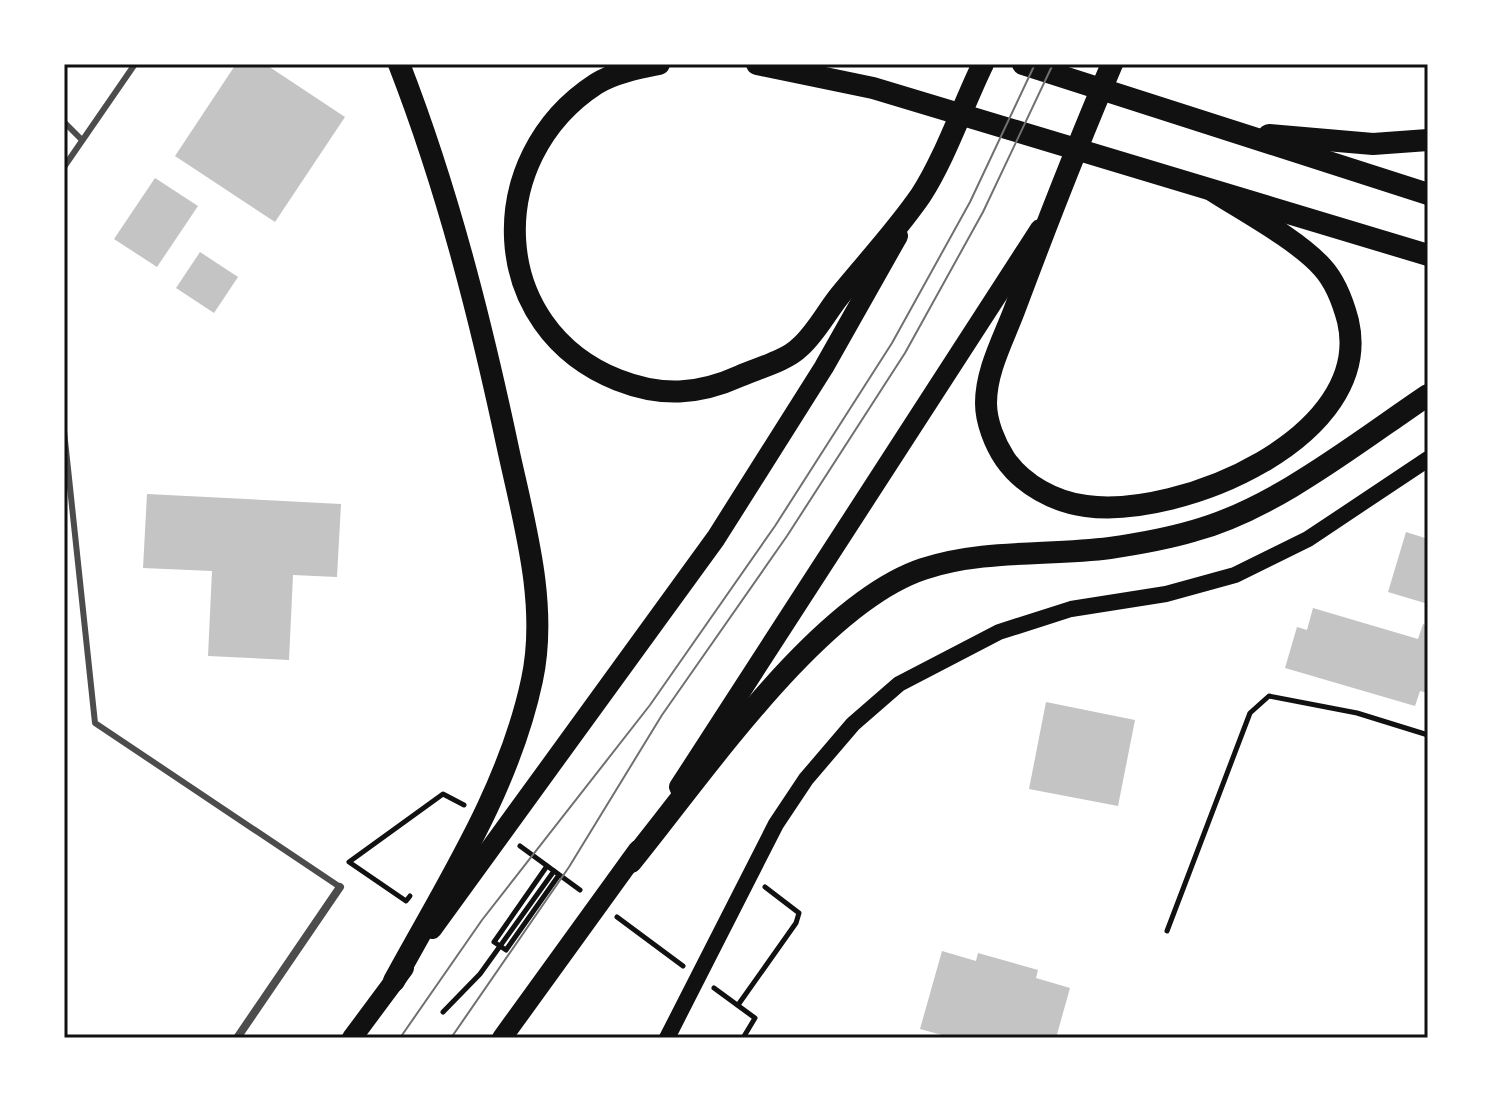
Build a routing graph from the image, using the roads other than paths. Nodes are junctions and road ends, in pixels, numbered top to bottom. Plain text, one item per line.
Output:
1 (135, 64) edge
2 (399, 64) edge
3 (659, 64) edge
4 (757, 64) edge
5 (819, 64) edge
6 (983, 64) edge
7 (1023, 64) edge
8 (1112, 64) edge
9 (873, 88) junction
10 (64, 122) edge
11 (1228, 132) junction
12 (82, 140) junction
13 (1428, 140) edge
14 (64, 167) edge
15 (1213, 191) junction
16 (921, 194) junction
17 (1428, 194) edge
18 (1046, 219) junction
19 (1428, 255) edge
20 (1428, 395) edge
21 (64, 431) edge
22 (1428, 459) edge
23 (631, 862) junction
24 (340, 887) joint
25 (394, 981) junction
26 (237, 1038) edge
27 (352, 1038) edge
28 (502, 1038) edge
29 (667, 1038) edge

1 - 12 lane
2 - 25 highway
3 - 16 highway
4 - 9 highway
5 - 9 highway
6 - 16 highway
7 - 11 highway
8 - 18 highway
9 - 15 highway
10 - 12 lane
11 - 13 highway
11 - 17 highway
12 - 14 lane
15 - 18 highway
15 - 19 highway
16 - 25 main road
18 - 23 main road
20 - 23 highway
21 - 24 lane
22 - 29 main road
23 - 28 main road
24 - 26 street
25 - 27 main road

